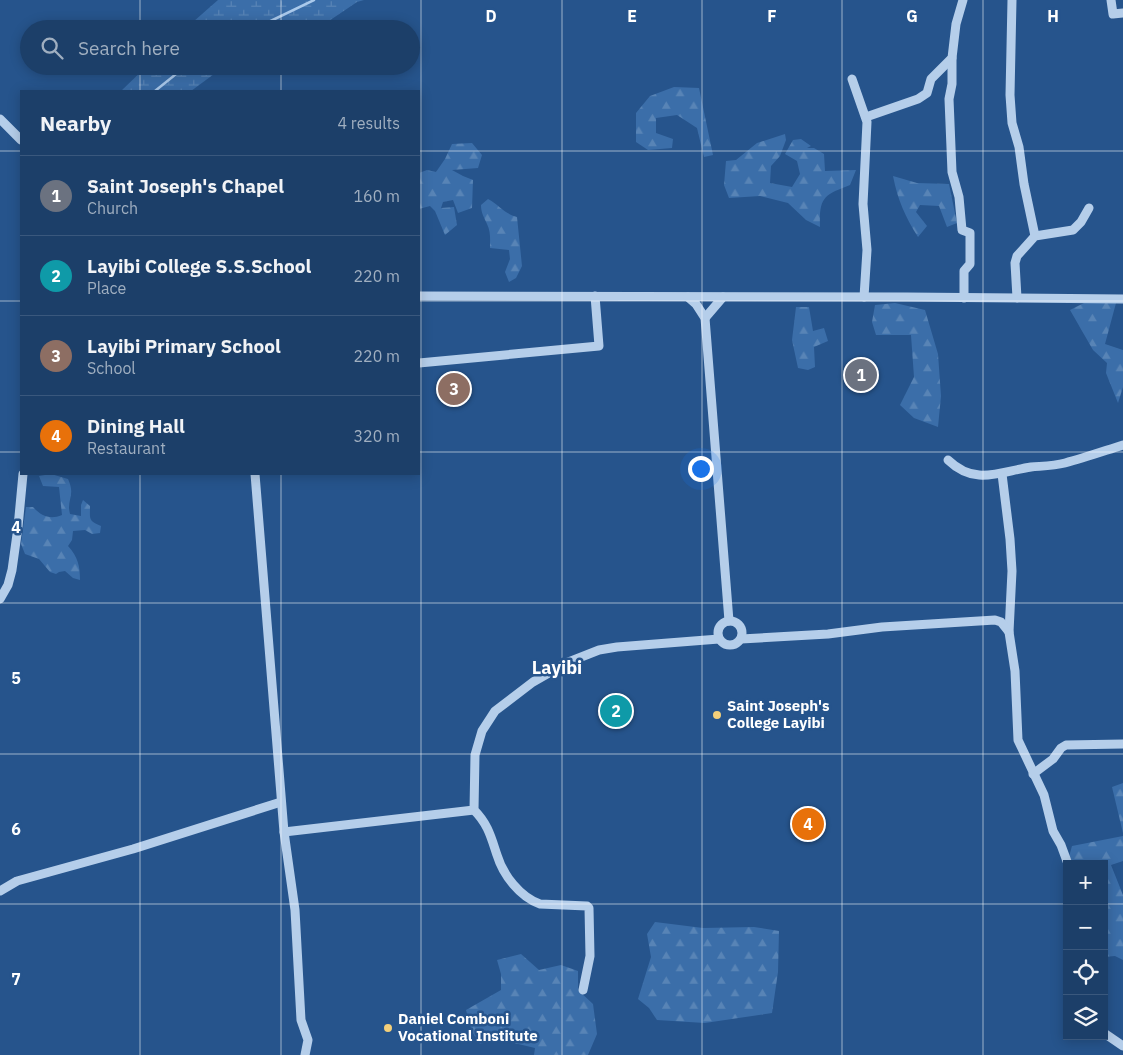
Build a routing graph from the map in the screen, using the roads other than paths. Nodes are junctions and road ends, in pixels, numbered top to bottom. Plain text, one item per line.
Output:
1 (963, 0) edge
2 (1012, 0) edge
3 (1111, 0) edge
4 (1123, 13) edge
5 (952, 58) junction
6 (852, 79) dead end
7 (866, 116) junction
8 (0, 119) edge
9 (20, 139) edge
10 (1089, 208) dead end
11 (1035, 236) junction
12 (420, 296) edge
13 (595, 296) junction
14 (688, 296) junction
15 (723, 296) junction
16 (864, 297) junction
17 (964, 298) junction
18 (1017, 298) junction
19 (1123, 300) edge
20 (705, 318) junction
21 (420, 362) edge
22 (1123, 444) edge
23 (948, 460) dead end
24 (1002, 474) junction
25 (23, 475) edge
26 (255, 475) edge
27 (0, 599) edge
28 (729, 621) junction
29 (1009, 632) junction
30 (719, 639) junction
31 (741, 639) junction
32 (1123, 744) edge
33 (1033, 774) junction
34 (281, 802) junction
35 (474, 810) junction
36 (284, 832) junction
37 (1067, 860) edge
38 (0, 891) edge
39 (583, 990) dead end
40 (1108, 1036) edge
41 (1123, 1046) edge
42 (305, 1055) edge

1 - 5 street
2 - 11 street
3 - 4 street
5 - 7 street
5 - 17 street
6 - 7 street
7 - 16 street
8 - 9 street
10 - 11 street
11 - 18 street
12 - 13 street
13 - 14 street
13 - 21 street
14 - 15 street
14 - 20 street
15 - 16 street
15 - 20 street
16 - 17 street
17 - 18 street
18 - 19 street
20 - 28 street
22 - 24 street
23 - 24 street
24 - 29 street
25 - 27 street
26 - 34 street
28 - 30 street
28 - 31 street
29 - 31 street
29 - 33 street
30 - 31 street
30 - 35 street
32 - 33 street
33 - 37 street
34 - 36 street
34 - 38 street
35 - 36 street
35 - 39 street
36 - 42 street
40 - 41 street

